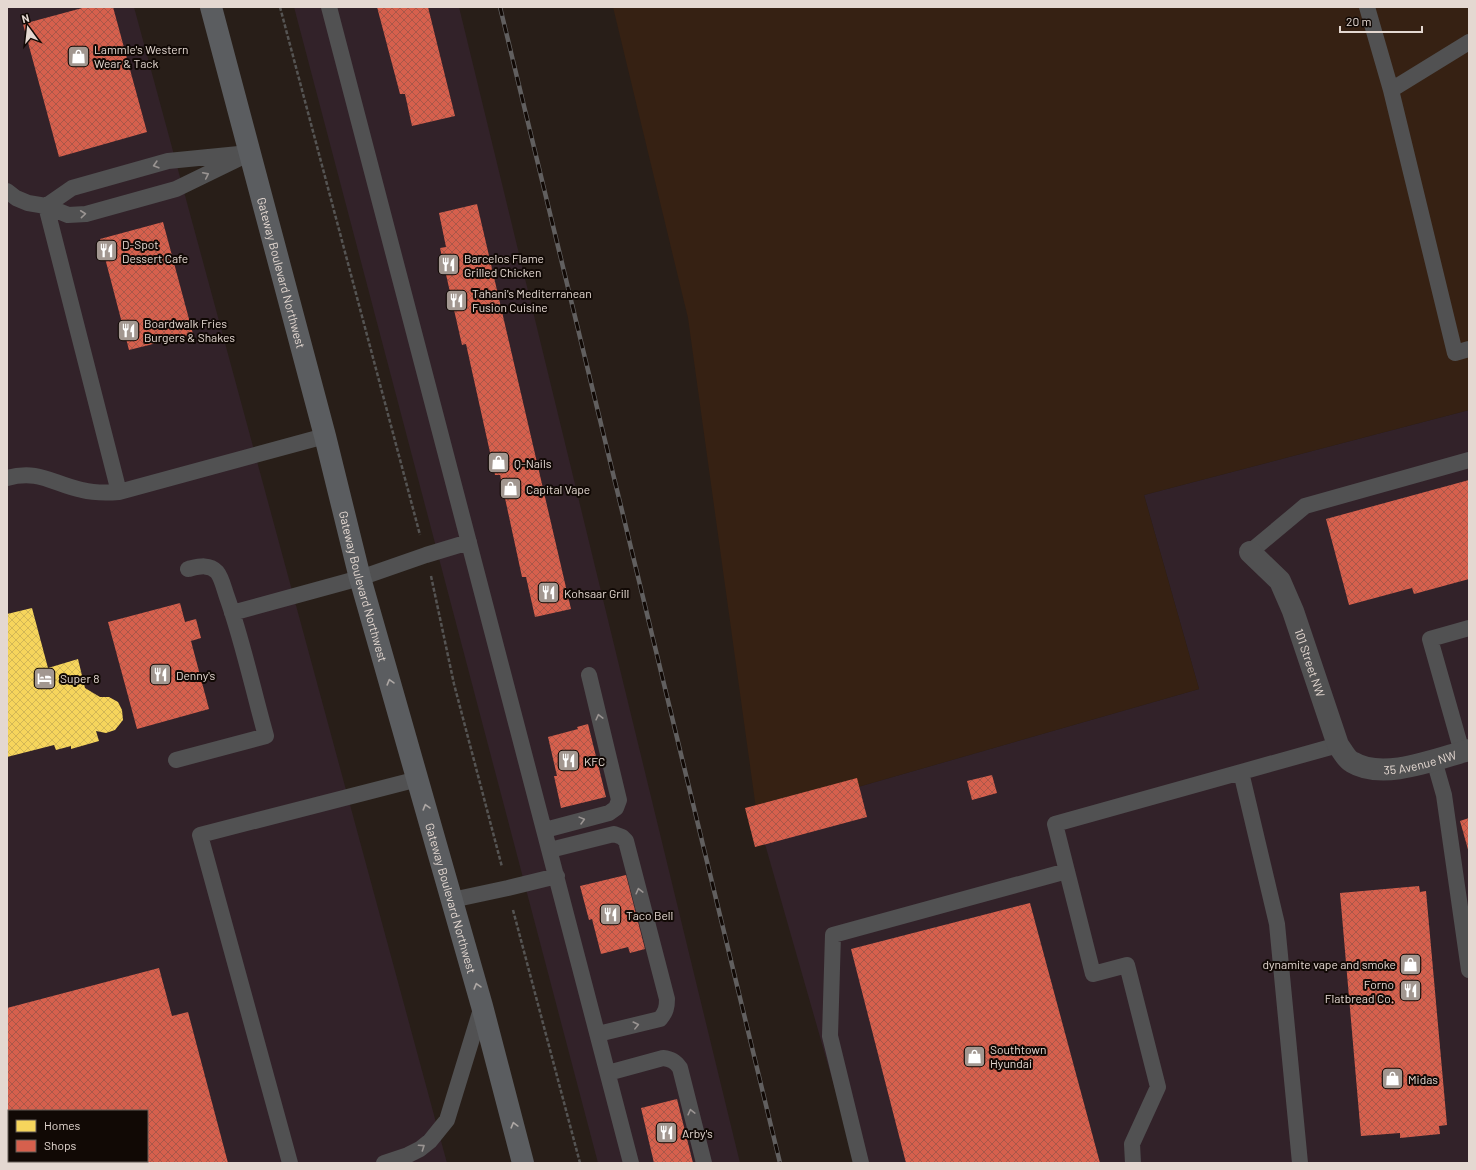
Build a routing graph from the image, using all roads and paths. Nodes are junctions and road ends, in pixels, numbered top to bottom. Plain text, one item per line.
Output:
1 (211, 7) edge
2 (280, 7) edge
3 (329, 7) edge
4 (1367, 7) edge
5 (1469, 42) edge
6 (1391, 90) junction
7 (250, 153) junction
8 (7, 191) edge
9 (46, 206) junction
10 (1469, 349) edge
11 (325, 436) junction
12 (1469, 460) edge
13 (7, 478) edge
14 (119, 492) junction
15 (470, 542) junction
16 (1250, 552) joint
17 (426, 555) junction
18 (188, 569) dead end
19 (360, 578) junction
20 (232, 612) junction
21 (1469, 628) edge
22 (589, 675) dead end
23 (1338, 745) junction
24 (1466, 751) edge
25 (176, 760) dead end
26 (1434, 760) junction
27 (1371, 769) joint
28 (1241, 772) junction
29 (418, 779) junction
30 (545, 830) junction
31 (550, 850) junction
32 (1067, 871) junction
33 (557, 876) junction
34 (508, 888) junction
35 (452, 900) junction
36 (1468, 960) edge
37 (482, 1006) junction
38 (598, 1034) junction
39 (608, 1073) junction
40 (290, 1163) edge
41 (386, 1163) edge
42 (524, 1163) edge
43 (580, 1163) edge
44 (632, 1163) edge
45 (704, 1163) edge
46 (861, 1163) edge
47 (1133, 1163) edge
48 (1300, 1163) edge

1 - 7 highway, Gateway Boulevard Northwest
2 - 17 path
3 - 15 lane
4 - 6 lane
5 - 6 lane
6 - 10 lane
7 -> 9 lane
9 -> 7 lane
7 - 11 highway, Gateway Boulevard Northwest
8 - 9 lane
9 - 14 lane
11 - 14 lane
11 - 19 highway, Gateway Boulevard Northwest
12 - 16 lane
13 - 14 lane
15 - 17 lane
15 - 30 lane
16 - 23 street, 101 Street NW
17 - 19 lane
17 - 34 path
18 - 20 lane
19 - 20 lane
29 -> 19 highway, Gateway Boulevard Northwest
20 - 25 lane
21 - 24 lane
30 -> 22 lane
23 - 27 street, 101 Street NW
23 - 28 lane
24 - 26 street, 35 Avenue NW
26 - 27 street, 35 Avenue NW
26 - 36 lane
28 - 32 lane
28 - 48 lane
35 -> 29 highway, Gateway Boulevard Northwest
29 - 40 lane
30 - 31 lane
31 - 33 lane
38 -> 31 lane
32 - 46 lane
32 - 47 lane
33 - 34 lane
33 - 38 lane
34 - 35 lane
34 - 43 path
37 -> 35 highway, Gateway Boulevard Northwest
41 -> 37 lane
42 -> 37 highway, Gateway Boulevard Northwest
38 - 39 lane
39 - 44 lane
45 -> 39 lane

